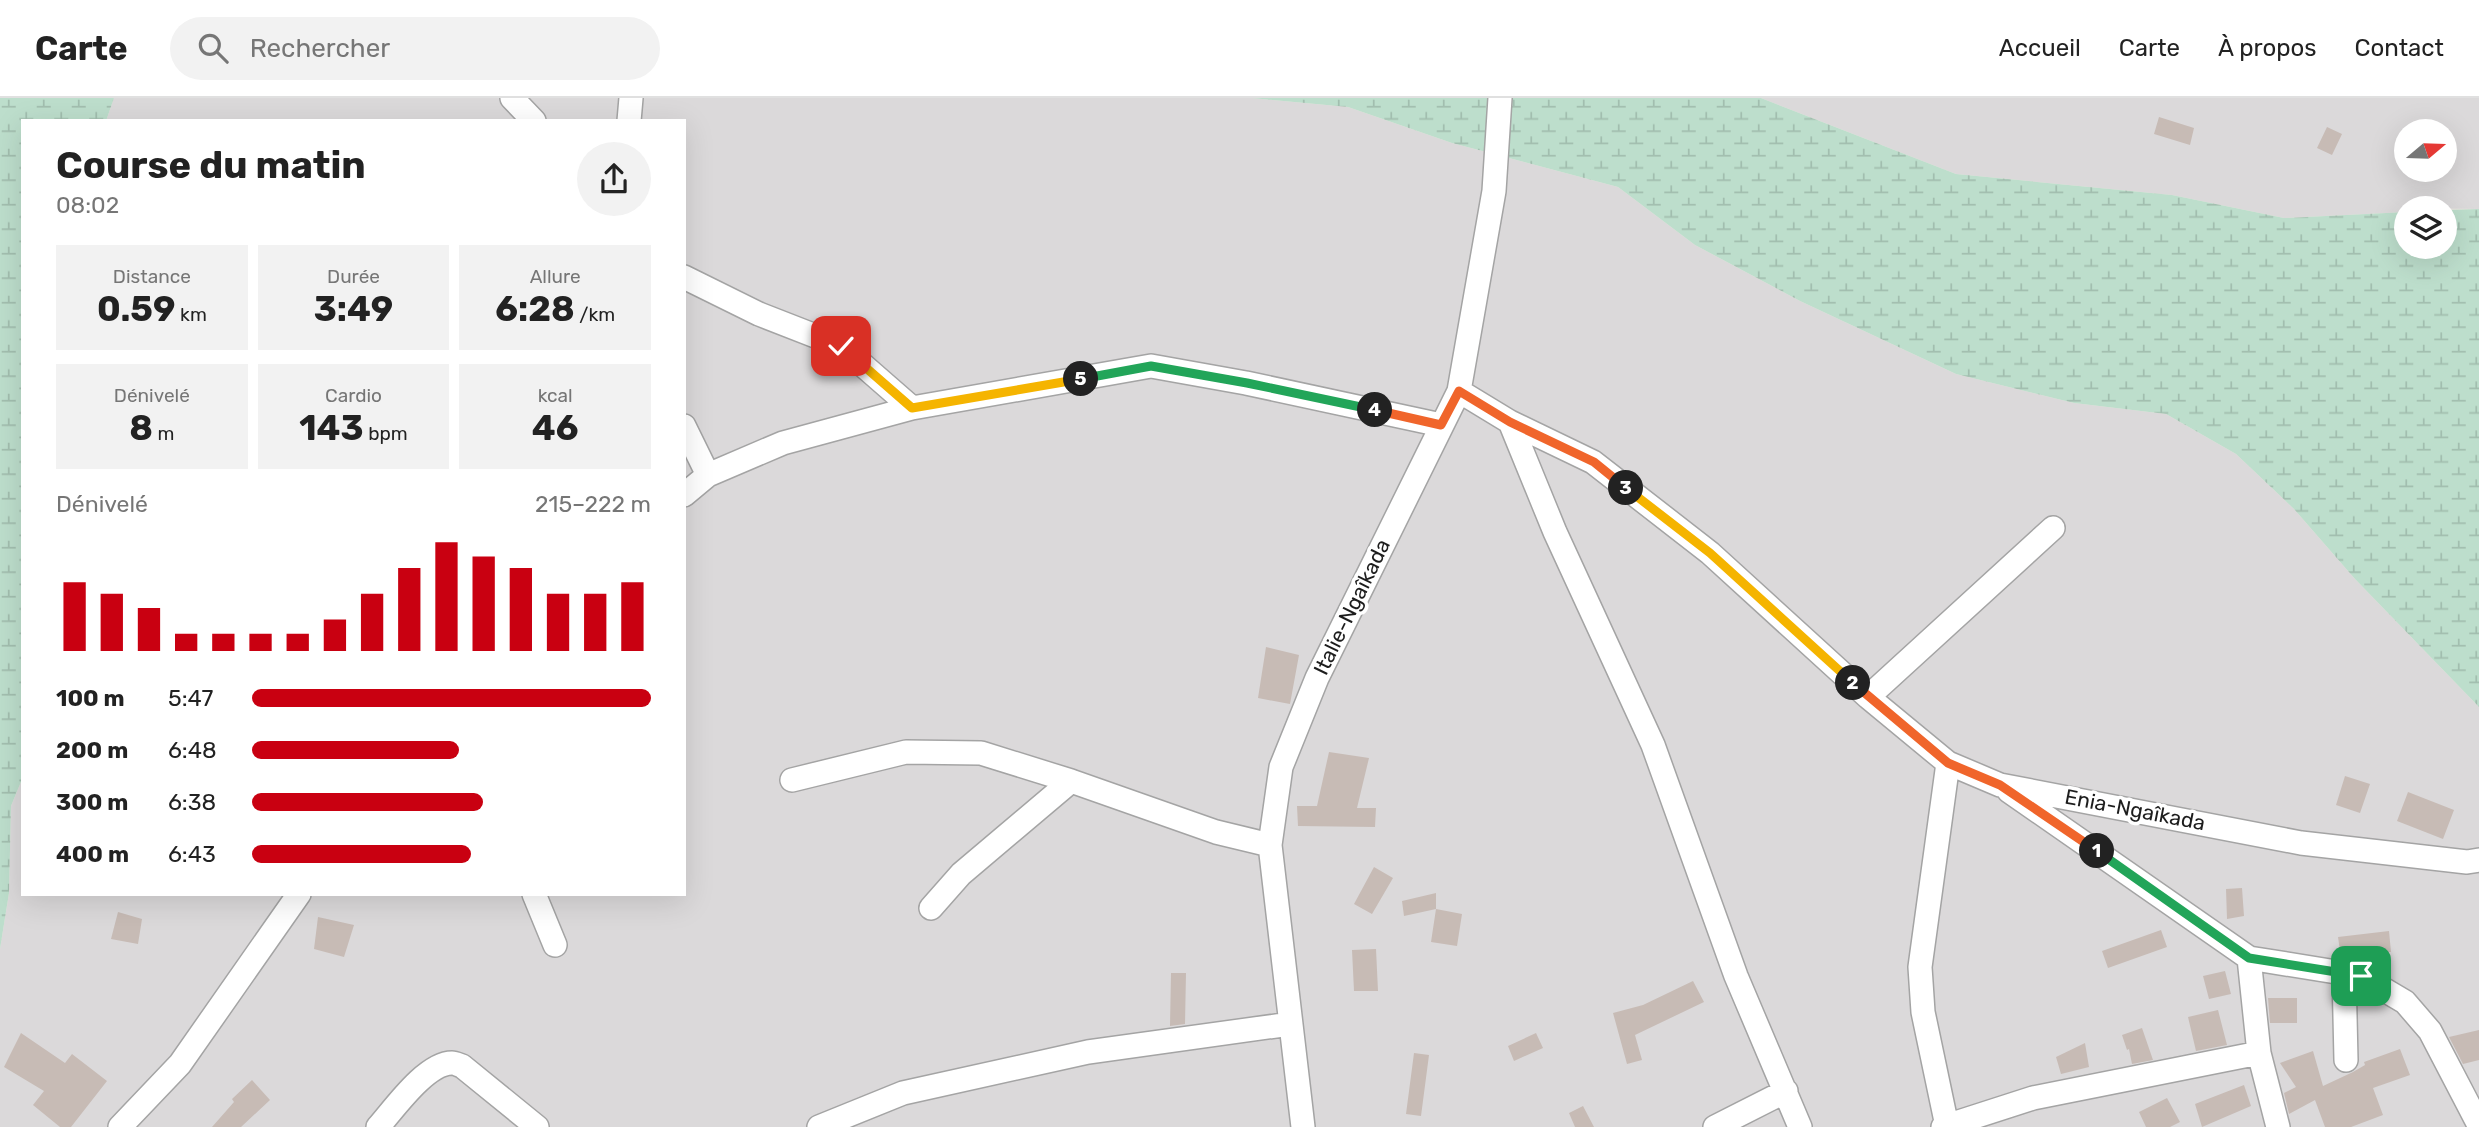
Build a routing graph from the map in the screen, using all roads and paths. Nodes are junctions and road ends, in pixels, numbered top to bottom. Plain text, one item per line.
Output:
1 (512, 98) edge
2 (631, 98) edge
3 (1500, 98) edge
4 (532, 119) edge
5 (629, 119) edge
6 (686, 278) edge
7 (1459, 391) junction
8 (912, 408) junction
9 (1510, 422) junction
10 (1441, 425) junction
11 (686, 430) edge
12 (708, 475) junction
13 (686, 493) edge
14 (2053, 528) dead end
15 (1868, 697) junction
16 (1948, 763) junction
17 (792, 780) dead end
18 (1071, 781) junction
19 (2000, 785) junction
20 (1270, 845) junction
21 (2479, 860) edge
22 (298, 896) edge
23 (535, 896) edge
24 (931, 908) dead end
25 (555, 944) dead end
26 (2249, 958) junction
27 (2344, 973) junction
28 (1290, 1024) junction
29 (2259, 1053) junction
30 (2346, 1060) dead end
31 (1786, 1091) junction
32 (2479, 1125) edge
33 (1945, 1126) edge
34 (120, 1127) edge
35 (378, 1127) edge
36 (537, 1127) edge
37 (819, 1127) edge
38 (1303, 1127) edge
39 (1715, 1127) edge
40 (1800, 1127) edge
41 (2278, 1127) edge

1 - 4 street
2 - 5 street
3 - 7 street, Italie-Ngaîkada
6 - 8 street
7 - 9 street, Enia-Ngaîkada
7 - 10 street, Italie-Ngaîkada
8 - 10 street
8 - 12 street
9 - 15 street, Enia-Ngaîkada
9 - 31 street
10 - 20 street, Italie-Ngaîkada
11 - 12 street
12 - 13 street
14 - 15 street
15 - 16 street, Enia-Ngaîkada
16 - 19 street, Enia-Ngaîkada
16 - 33 street
17 - 18 street
18 - 20 street
18 - 24 street
19 - 21 street, Enia-Ngaîkada
19 - 26 street
20 - 28 street, Italie-Ngaîkada
22 - 34 street
23 - 25 street
26 - 27 street
26 - 29 street
27 - 30 street
27 - 32 street
28 - 37 street
28 - 38 street, Italie-Ngaîkada
29 - 33 street
29 - 41 street
31 - 39 street
31 - 40 street
35 - 36 street

